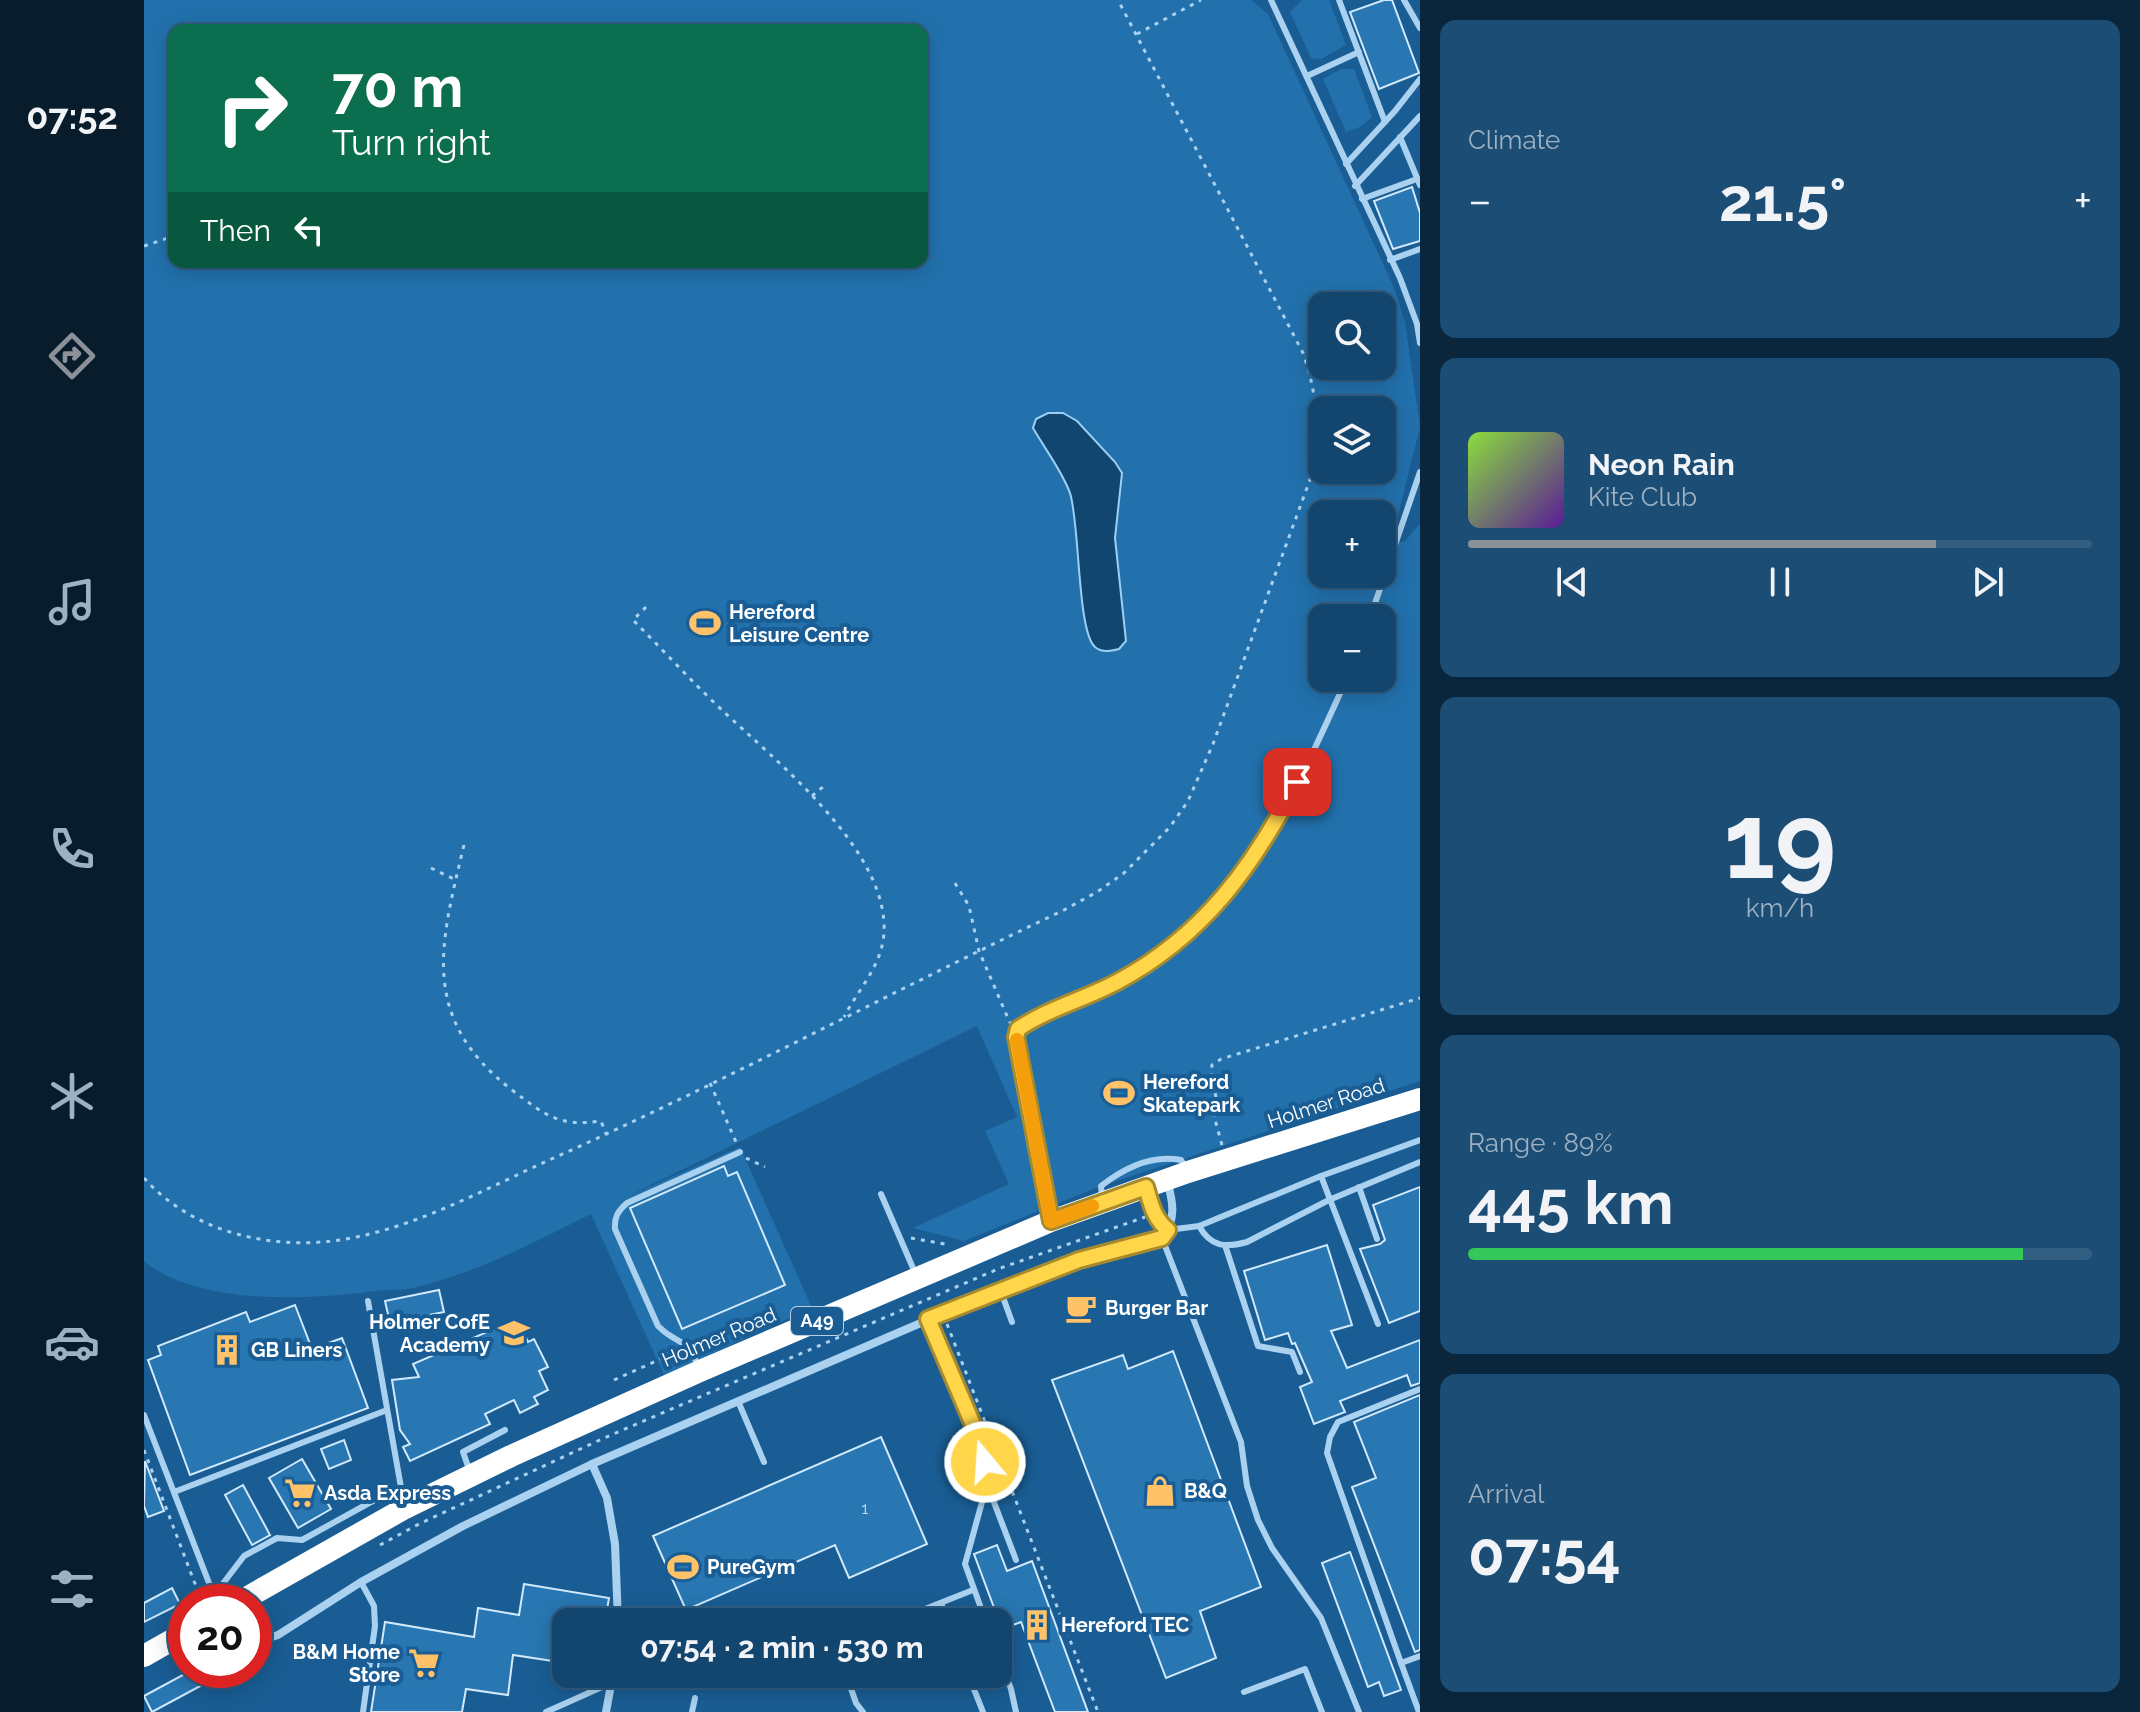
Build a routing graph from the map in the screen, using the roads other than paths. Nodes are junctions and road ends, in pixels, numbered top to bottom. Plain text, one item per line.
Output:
1 (1284, 0) edge
2 (1339, 0) edge
3 (1404, 0) edge
4 (1273, 2) edge
5 (1420, 28) edge
6 (1359, 52) junction
7 (1307, 76) junction
8 (1420, 79) edge
9 (1420, 116) edge
10 (1385, 122) junction
11 (1400, 137) junction
12 (1346, 164) junction
13 (1418, 182) edge
14 (1355, 186) junction
15 (1362, 199) junction
16 (1420, 249) edge
17 (1390, 260) junction
18 (1418, 324) edge
19 (1420, 343) edge
20 (1420, 472) edge
21 (1375, 604) edge
22 (1341, 692) edge
23 (1420, 1099) edge
24 (1420, 1140) edge
25 (740, 1152) road end
26 (1420, 1162) edge
27 (1321, 1176) junction
28 (1167, 1180) junction
29 (1359, 1187) junction
30 (881, 1194) dead end
31 (1329, 1200) junction
32 (1102, 1203) junction
33 (1051, 1221) junction
34 (1199, 1226) junction
35 (1168, 1230) junction
36 (1162, 1238) junction
37 (1377, 1239) dead end
38 (1225, 1245) junction
39 (917, 1279) junction
40 (1000, 1289) junction
41 (368, 1301) dead end
42 (928, 1319) junction
43 (1012, 1322) dead end
44 (1378, 1324) dead end
45 (700, 1371) junction
46 (1300, 1372) dead end
47 (1420, 1389) edge
48 (738, 1401) junction
49 (387, 1410) junction
50 (144, 1415) edge
51 (505, 1430) dead end
52 (764, 1462) dead end
53 (592, 1464) junction
54 (471, 1476) junction
55 (987, 1484) junction
56 (174, 1492) junction
57 (404, 1500) junction
58 (1016, 1560) dead end
59 (361, 1582) junction
60 (211, 1584) edge
61 (223, 1584) edge
62 (268, 1584) edge
63 (973, 1590) junction
64 (941, 1603) junction
65 (617, 1608) edge
66 (928, 1608) edge
67 (943, 1608) edge
68 (980, 1608) edge
69 (272, 1637) edge
70 (168, 1642) edge
71 (144, 1656) edge
72 (1420, 1656) edge
73 (1401, 1663) junction
74 (592, 1688) edge
75 (611, 1688) edge
76 (851, 1688) edge
77 (974, 1688) edge
78 (1011, 1688) edge
79 (1244, 1692) dead end
80 (695, 1698) dead end
81 (363, 1712) edge
82 (546, 1712) edge
83 (606, 1712) edge
84 (692, 1712) edge
85 (863, 1712) edge
86 (983, 1712) edge
87 (1016, 1712) edge
88 (1322, 1712) edge
89 (1359, 1712) edge
90 (1420, 1712) edge

1 - 4 lane
2 - 6 lane
3 - 5 lane
4 - 7 lane
6 - 7 lane
6 - 10 lane
7 - 12 lane
8 - 10 lane
9 - 11 lane
10 - 12 lane
11 - 13 lane
11 - 14 lane
12 - 14 lane
13 - 15 lane
14 - 15 lane
15 - 17 lane
16 - 17 lane
17 - 18 lane
18 - 19 lane
20 - 21 lane
22 - 33 lane
23 - 28 highway, Holmer Road / A49
24 - 27 lane
25 - 45 lane
26 - 29 lane
27 - 31 lane
27 - 34 lane
28 - 32 highway, Holmer Road / A49
28 - 32 lane
28 - 35 street
28 - 35 street
29 - 31 lane
29 - 37 lane
30 - 39 lane
31 - 38 lane
31 - 44 lane
32 - 33 highway, Holmer Road / A49
33 - 39 highway, Holmer Road / A49
34 - 35 lane
34 - 38 lane
35 - 36 street
36 - 40 street
36 - 89 lane
38 - 46 lane
39 - 45 highway, Holmer Road / A49
40 - 42 street
40 - 43 lane
41 - 49 lane
42 - 48 street
42 - 55 lane
45 - 54 highway, Holmer Road / A49
47 - 73 lane
48 - 52 lane
48 - 53 street
49 - 56 lane
49 - 57 lane
50 - 56 lane
51 - 54 lane
53 - 59 street
53 - 65 street
54 - 57 highway, Holmer Road / A49
55 - 58 lane
55 - 63 lane
56 - 60 lane
57 - 61 lane
57 - 62 highway, Holmer Road / A49
59 - 69 street
59 - 81 lane
63 - 64 lane
63 - 68 lane
64 - 66 lane
64 - 67 lane
70 - 71 highway
72 - 73 lane
73 - 90 lane
74 - 82 lane
75 - 83 street
76 - 85 lane
77 - 86 lane
78 - 87 lane
79 - 88 lane
80 - 84 lane

